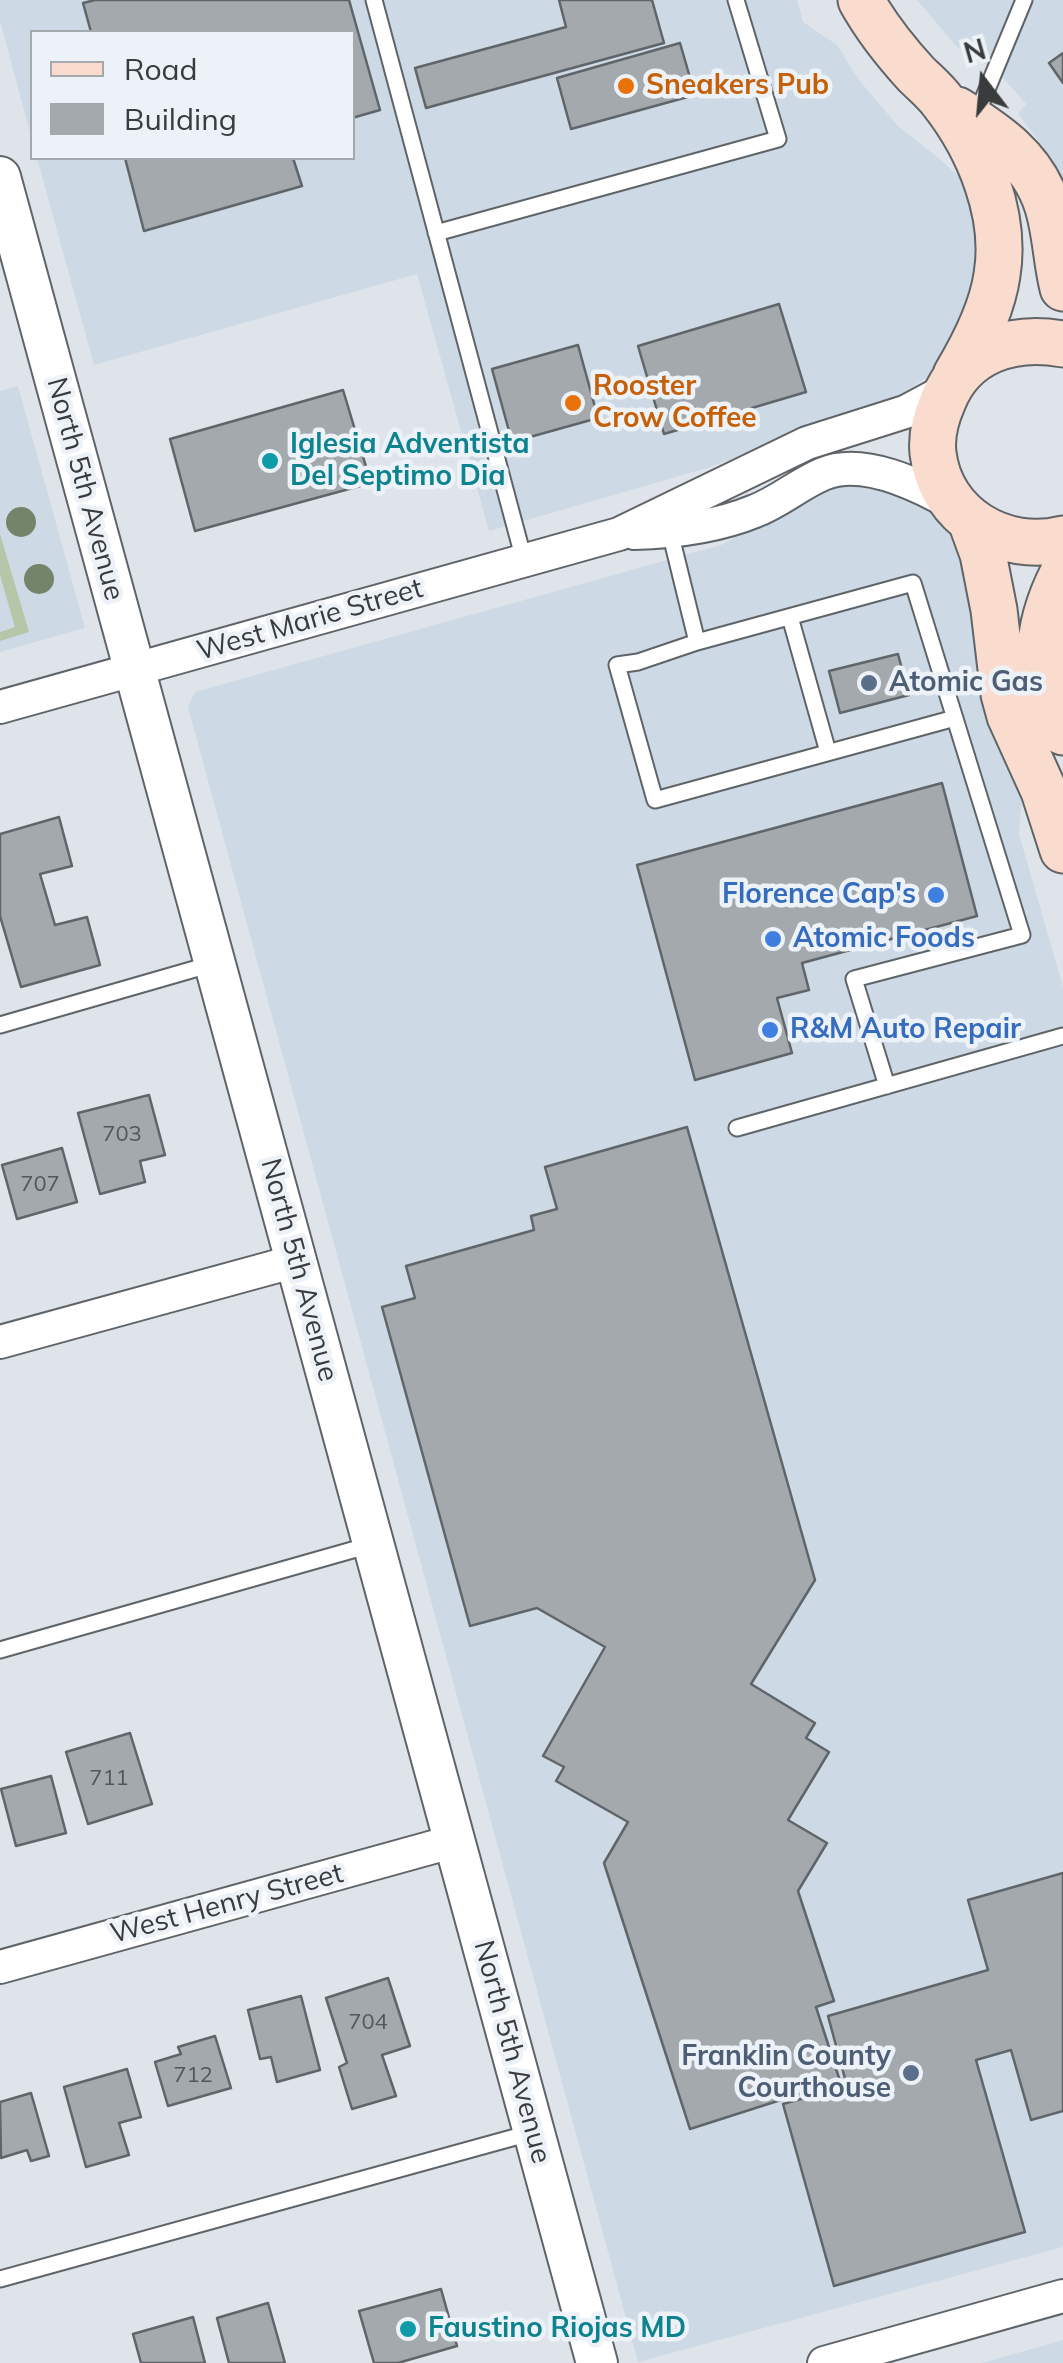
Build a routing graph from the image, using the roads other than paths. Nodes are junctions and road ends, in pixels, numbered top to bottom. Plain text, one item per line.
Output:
1 (374, 0) edge
2 (736, 0) edge
3 (860, 0) edge
4 (1024, 0) edge
5 (958, 110) junction
6 (0, 178) edge
7 (436, 233) junction
8 (1063, 288) edge
9 (1063, 344) edge
10 (952, 382) junction
11 (963, 513) junction
12 (670, 532) junction
13 (619, 534) junction
14 (1063, 539) edge
15 (524, 560) junction
16 (1063, 573) edge
17 (790, 617) junction
18 (697, 642) junction
19 (134, 669) junction
20 (0, 706) edge
21 (955, 718) junction
22 (1063, 732) edge
23 (828, 752) junction
24 (1063, 850) edge
25 (215, 963) junction
26 (0, 1025) edge
27 (1063, 1036) edge
28 (887, 1086) junction
29 (737, 1128) dead end
30 (296, 1261) junction
31 (0, 1342) edge
32 (374, 1544) junction
33 (0, 1650) edge
34 (455, 1841) junction
35 (0, 1967) edge
36 (534, 2132) junction
37 (0, 2279) edge
38 (1063, 2296) edge
39 (597, 2363) edge
40 (824, 2363) edge

1 - 7 lane
2 - 7 lane
3 - 5 main road
4 - 5 lane
5 - 8 main road
5 - 10 main road
6 - 19 street, North 5th Avenue
7 - 15 lane
9 - 10 main road
10 - 11 main road
10 - 13 street, West Marie Street
11 - 12 street, West Marie Street
11 - 14 main road
11 - 24 main road
12 - 13 street, West Marie Street
12 - 18 lane
13 - 15 street, West Marie Street
15 - 19 street, West Marie Street
16 - 22 main road
17 - 18 lane
17 - 21 lane
17 - 23 lane
18 - 23 lane
19 - 20 street, West Marie Street
19 - 25 street, North 5th Avenue
21 - 23 lane
21 - 28 lane
25 - 26 lane
25 - 30 street, North 5th Avenue
27 - 28 lane
28 - 29 lane
30 - 31 street
30 - 32 street, North 5th Avenue
32 - 33 lane
32 - 34 street, North 5th Avenue
34 - 35 street, West Henry Street
34 - 36 street, North 5th Avenue
36 - 37 lane
36 - 39 street, North 5th Avenue
38 - 40 street

